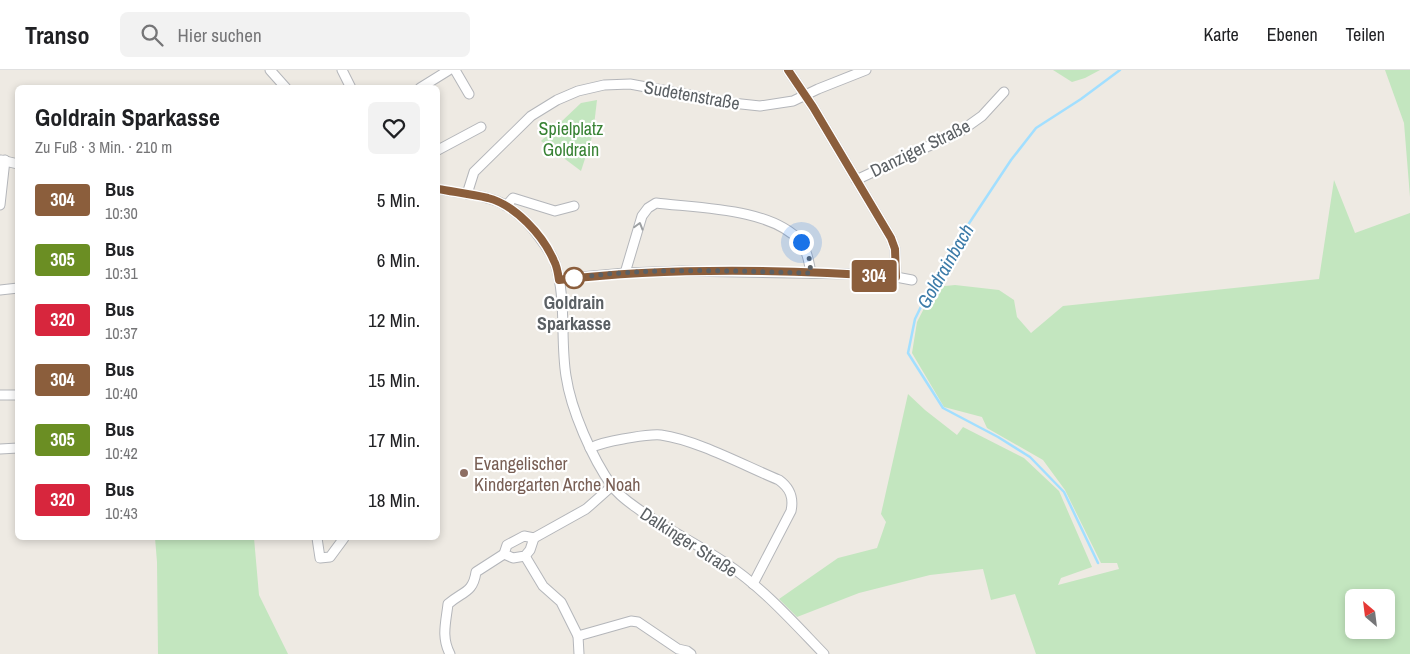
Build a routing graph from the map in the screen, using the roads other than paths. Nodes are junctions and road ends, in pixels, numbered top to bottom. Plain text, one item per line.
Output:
1 (270, 70) edge
2 (342, 70) edge
3 (449, 70) edge
4 (455, 70) edge
5 (788, 70) edge
6 (866, 70) edge
7 (283, 85) edge
8 (350, 85) edge
9 (425, 85) edge
10 (1004, 92) dead end
11 (469, 94) dead end
12 (806, 96) junction
13 (481, 128) dead end
14 (440, 149) edge
15 (3, 160) edge
16 (856, 180) junction
17 (440, 189) edge
18 (467, 194) junction
19 (0, 205) edge
20 (506, 206) junction
21 (574, 206) dead end
22 (625, 272) junction
23 (811, 273) junction
24 (896, 277) junction
25 (559, 280) junction
26 (912, 280) dead end
27 (15, 288) edge
28 (0, 290) edge
29 (0, 395) edge
30 (15, 395) edge
31 (15, 448) edge
32 (590, 448) junction
33 (0, 449) edge
34 (612, 486) junction
35 (534, 538) junction
36 (317, 540) edge
37 (343, 540) edge
38 (504, 554) junction
39 (525, 556) junction
40 (752, 584) junction
41 (578, 636) junction
42 (450, 654) edge
43 (580, 654) edge
44 (691, 654) edge
45 (824, 654) edge

1 - 7 street
2 - 8 street
3 - 9 street
4 - 11 street
5 - 12 street
6 - 12 street, Sudetenstraße
10 - 16 street, Danziger Straße
12 - 16 street
12 - 18 street, Sudetenstraße
13 - 14 street
15 - 19 street
16 - 24 street
17 - 18 street, Dalkinger Straße
18 - 20 street, Dalkinger Straße
20 - 21 street
20 - 25 street, Dalkinger Straße
22 - 23 street
22 -> 23 street
22 - 25 street
23 - 24 street
24 - 26 street
25 - 32 street, Dalkinger Straße
27 - 28 street
29 - 30 street
31 - 33 street
32 - 34 street, Dalkinger Straße
32 - 40 street
34 - 35 street
34 - 40 street, Dalkinger Straße
35 - 38 street
35 - 39 street
36 - 37 street
38 - 39 street
38 - 42 street
39 - 41 street
40 - 45 street, Dalkinger Straße
41 - 43 street
41 - 44 street

